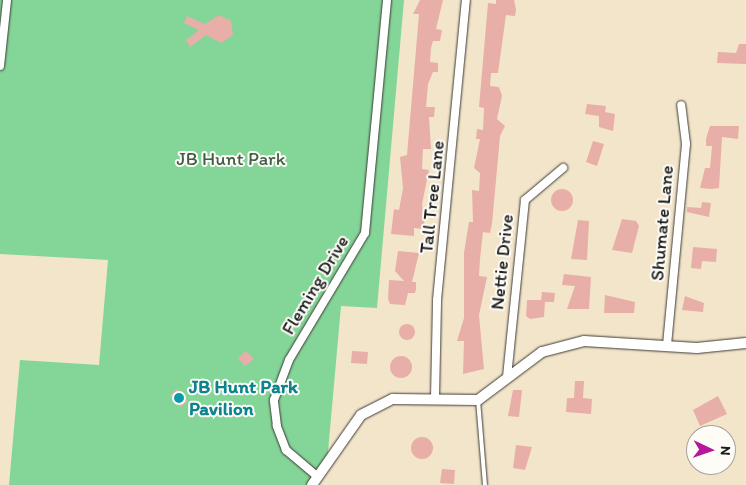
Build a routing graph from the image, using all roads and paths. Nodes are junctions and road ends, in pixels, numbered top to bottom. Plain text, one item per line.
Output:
1 (7, 0) edge
2 (387, 0) edge
3 (466, 0) edge
4 (0, 66) edge
5 (681, 105) dead end
6 (563, 168) dead end
7 (746, 343) edge
8 (667, 345) junction
9 (507, 377) junction
10 (435, 398) junction
11 (478, 400) junction
12 (315, 481) edge
13 (485, 485) edge

1 - 4 street
2 - 12 street, Fleming Drive
3 - 10 street, Tall Tree Lane
5 - 8 street, Shumate Lane
6 - 9 street, Nettie Drive
7 - 8 street
8 - 9 street
9 - 11 street
10 - 11 street
10 - 12 street
11 - 13 lane

